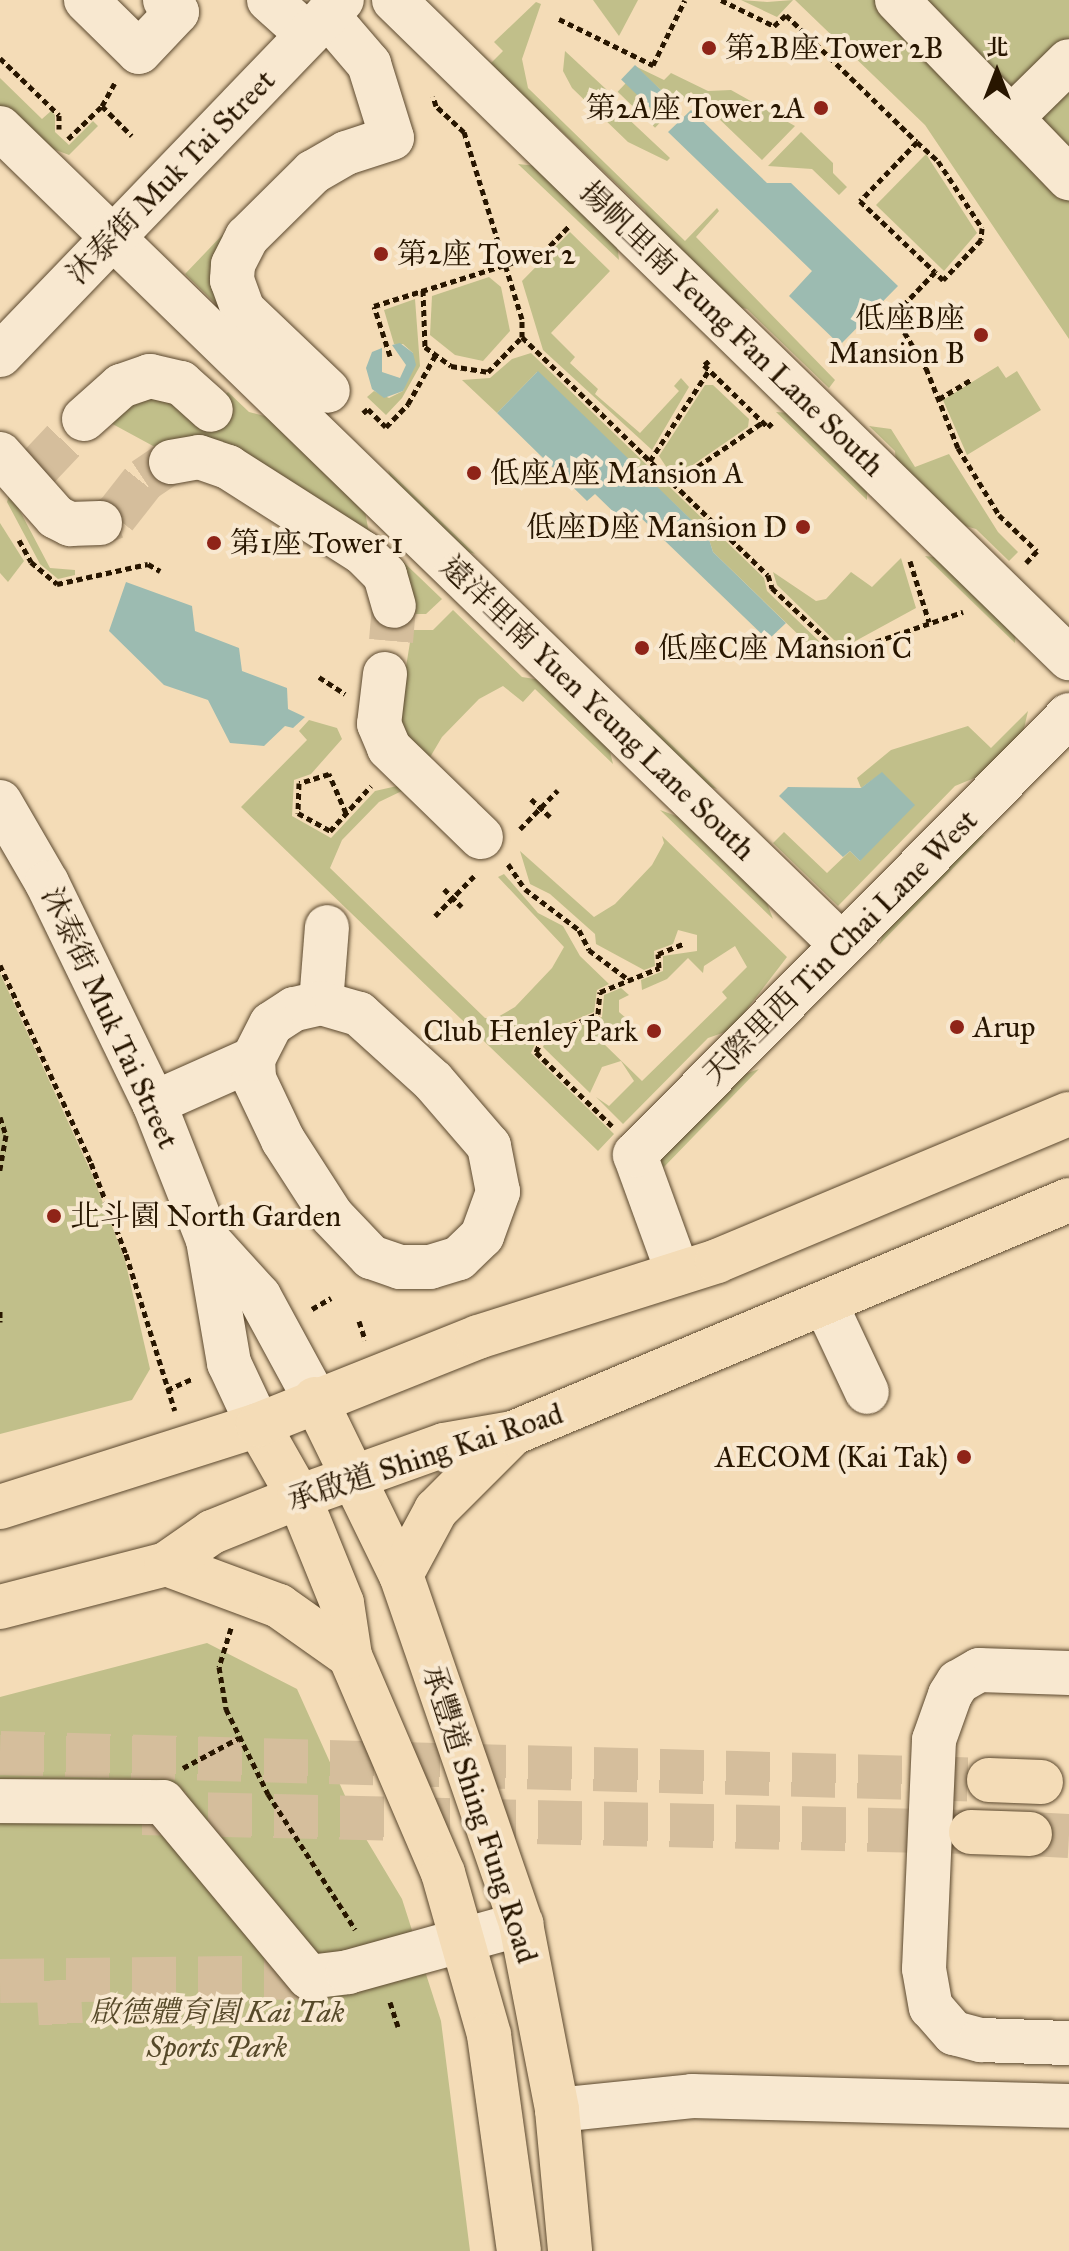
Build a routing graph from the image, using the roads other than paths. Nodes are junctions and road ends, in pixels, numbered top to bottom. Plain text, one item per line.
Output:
1 (86, 0) edge
2 (269, 0) edge
3 (394, 0) edge
4 (897, 0) edge
5 (177, 4) edge
6 (326, 17) edge
7 (1069, 61) edge
8 (1011, 118) junction
9 (0, 128) edge
10 (1069, 178) edge
11 (113, 237) junction
12 (0, 355) edge
13 (328, 391) dead end
14 (211, 410) dead end
15 (84, 419) tunnel mouth
16 (171, 462) tunnel mouth
17 (19, 469) edge
18 (100, 523) tunnel mouth
19 (1069, 658) edge
20 (1069, 715) edge
21 (0, 802) edge
22 (481, 837) road end
23 (327, 927) dead end
24 (842, 945) junction
25 (321, 1003) junction
26 (253, 1059) junction
27 (154, 1103) junction
28 (1069, 1114) edge
29 (1069, 1200) edge
30 (208, 1240) junction
31 (678, 1273) junction
32 (826, 1305) junction
33 (867, 1392) dead end
34 (315, 1399) junction
35 (258, 1425) junction
36 (513, 1433) junction
37 (354, 1477) junction
38 (299, 1497) junction
39 (0, 1507) edge
40 (166, 1564) junction
41 (401, 1575) junction
42 (0, 1607) edge
43 (350, 1656) junction
44 (1069, 1673) edge
45 (989, 1780) tunnel mouth
46 (1041, 1782) dead end
47 (0, 1801) edge
48 (971, 1832) tunnel mouth
49 (1030, 1834) tunnel mouth
50 (521, 1924) junction
51 (461, 1939) junction
52 (1069, 2043) edge
53 (1069, 2106) edge
54 (557, 2110) junction
55 (519, 2251) edge
56 (570, 2251) edge

1 - 5 street
2 - 6 street
3 - 19 street, 揚帆里南 Yeung Fan Lane South
4 - 8 street
6 - 11 street, 沐泰街 Muk Tai Street
6 - 13 street
7 - 8 street
8 - 10 street
9 - 11 street, 遠洋里南 Yuen Yeung Lane South
11 - 12 street, 沐泰街 Muk Tai Street
11 - 24 street, 遠洋里南 Yuen Yeung Lane South
14 - 15 street
16 - 22 street
17 - 18 street
20 - 24 street, 天際里西 Tin Chai Lane West
21 - 27 street, 沐泰街 Muk Tai Street
23 - 25 street
24 - 31 street, 天際里西 Tin Chai Lane West
25 - 26 street
25 - 26 street
26 - 27 street
27 - 30 street, 沐泰街 Muk Tai Street
28 - 31 main road
29 - 32 main road, 承啟道 Shing Kai Road
30 - 34 street, 沐泰街 Muk Tai Street
30 - 35 street, 沐泰街 Muk Tai Street
31 - 34 main road
32 - 33 street
32 - 36 main road, 承啟道 Shing Kai Road
34 - 35 main road
34 - 37 main road, 承豐道 Shing Fung Road
35 - 38 main road, 承豐道 Shing Fung Road
35 - 39 main road
36 - 37 main road, 承啟道 Shing Kai Road
36 - 41 main road
37 - 38 main road, 承啟道 Shing Kai Road
37 - 41 main road, 承豐道 Shing Fung Road
38 - 40 main road, 承啟道 Shing Kai Road
38 - 43 main road, 承豐道 Shing Fung Road
40 - 42 main road, 承啟道 Shing Kai Road
40 - 43 main road
41 - 50 main road, 承豐道 Shing Fung Road
43 - 51 main road, 承豐道 Shing Fung Road
44 - 52 street
45 - 46 main road
47 - 51 street
48 - 49 main road
50 - 51 street
50 - 54 main road, 承豐道 Shing Fung Road
51 - 55 main road, 承豐道 Shing Fung Road
53 - 54 street
54 - 56 main road, 承豐道 Shing Fung Road

